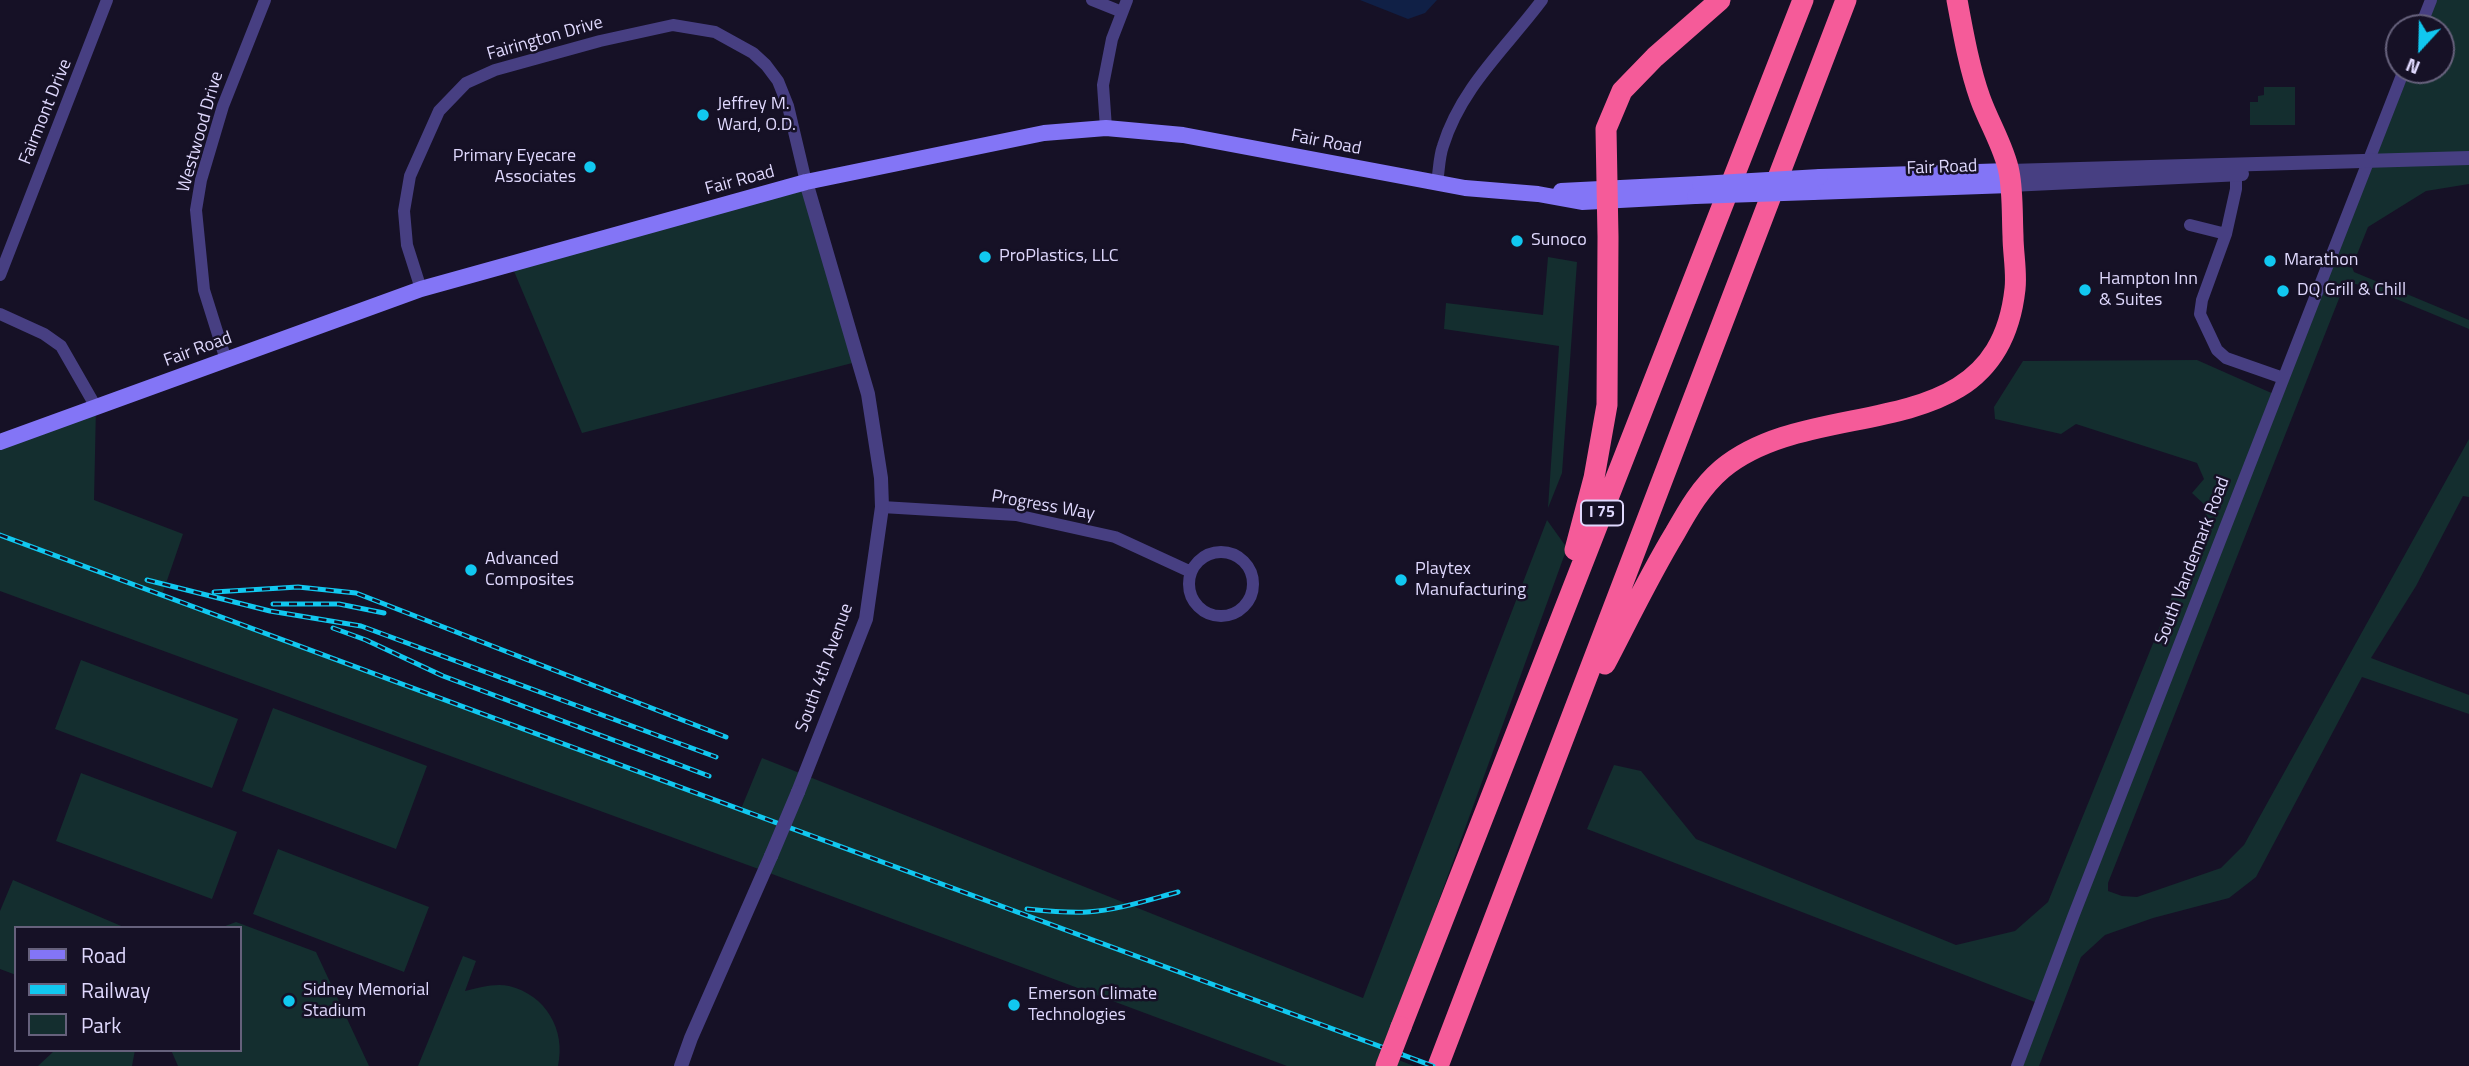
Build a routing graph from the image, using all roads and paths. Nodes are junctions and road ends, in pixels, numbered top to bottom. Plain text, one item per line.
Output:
1 (107, 0) edge
2 (265, 0) edge
3 (1092, 0) edge
4 (1542, 0) edge
5 (1720, 0) edge
6 (1802, 0) edge
7 (1846, 0) edge
8 (1957, 0) edge
9 (1125, 6) edge
10 (2399, 84) edge
11 (1106, 128) junction
12 (2469, 158) edge
13 (2369, 161) junction
14 (2236, 174) junction
15 (2010, 178) junction
16 (806, 183) junction
17 (1437, 183) junction
18 (1607, 195) junction
19 (2190, 225) dead end
20 (2226, 234) junction
21 (0, 275) edge
22 (421, 289) junction
23 (0, 314) edge
24 (226, 360) junction
25 (2283, 378) junction
26 (96, 407) junction
27 (0, 442) edge
28 (882, 507) junction
29 (1191, 572) junction
30 (1506, 758) junction
31 (1535, 815) junction
32 (681, 1066) edge
33 (1387, 1066) edge
34 (1438, 1066) edge
35 (2017, 1066) edge

1 - 21 street, Fairmont Drive
2 - 24 street, Westwood Drive
3 - 9 street
4 - 17 street
5 - 18 highway
6 - 30 highway, I 75
7 - 31 highway, I 75
8 - 15 highway
9 - 11 street
10 - 13 street, South Vandemark Road
11 - 16 main road, Fair Road
11 - 17 main road, Fair Road
12 - 13 street, Fair Road
13 - 14 street, Fair Road
13 - 15 street, Fair Road
13 - 25 street, South Vandemark Road
14 - 15 street, Fair Road
14 - 20 street
15 - 18 main road, Fair Road, bridge
15 - 31 highway
16 - 22 main road, Fair Road
16 - 22 street, Fairington Drive
16 - 28 street, South 4th Avenue
17 - 18 main road, Fair Road
18 - 30 highway
19 - 20 street
20 - 25 street
22 - 24 main road, Fair Road
23 - 26 street
24 - 26 main road, Fair Road
25 - 35 street, South Vandemark Road
26 - 27 main road, Fair Road
28 - 29 street, Progress Way
28 - 32 street, South 4th Avenue, bridge
29 - 29 street
30 - 33 highway, I 75, bridge
31 - 34 highway, I 75

